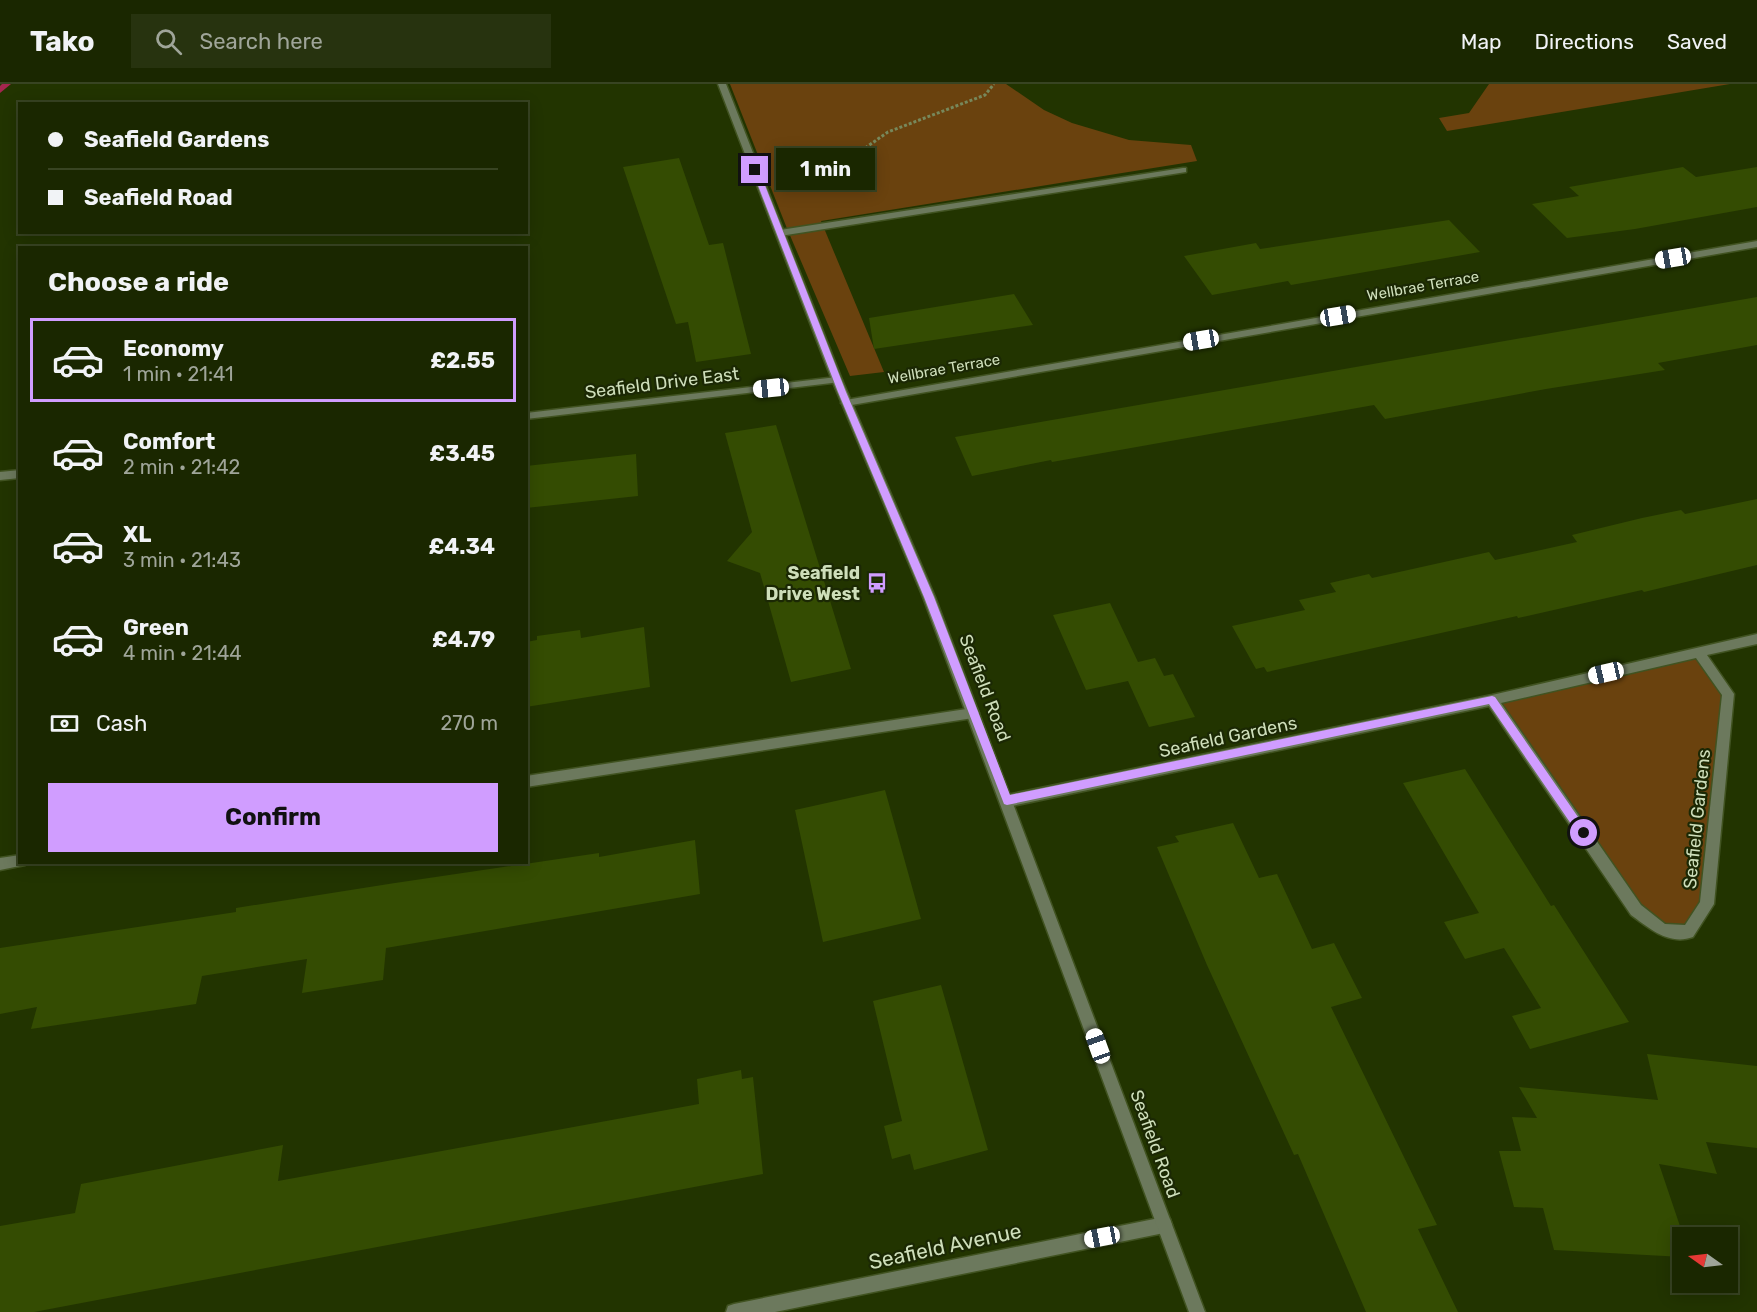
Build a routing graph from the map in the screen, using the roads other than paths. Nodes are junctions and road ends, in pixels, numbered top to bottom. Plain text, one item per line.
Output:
1 (722, 84) edge
2 (1183, 170) dead end
3 (780, 233) junction
4 (1757, 243) edge
5 (837, 380) junction
6 (846, 403) junction
7 (528, 416) edge
8 (18, 474) edge
9 (0, 476) edge
10 (1757, 639) edge
11 (1698, 652) junction
12 (1492, 700) junction
13 (973, 713) junction
14 (528, 782) edge
15 (1007, 801) junction
16 (18, 861) edge
17 (0, 864) edge
18 (1164, 1225) junction
19 (735, 1312) edge
20 (1197, 1312) edge

1 - 3 street, Seafield Road
2 - 3 street
3 - 5 street, Seafield Road
4 - 6 street, Wellbrae Terrace
5 - 6 street, Seafield Road
5 - 7 street, Seafield Drive East
6 - 13 street, Seafield Road
8 - 9 street
10 - 11 street, Seafield Gardens
11 - 12 street, Seafield Gardens
11 - 12 street, Seafield Gardens
12 - 15 street, Seafield Gardens
13 - 14 street
13 - 15 street, Seafield Road
15 - 18 street, Seafield Road
16 - 17 street
18 - 19 street, Seafield Avenue
18 - 20 street, Seafield Road

